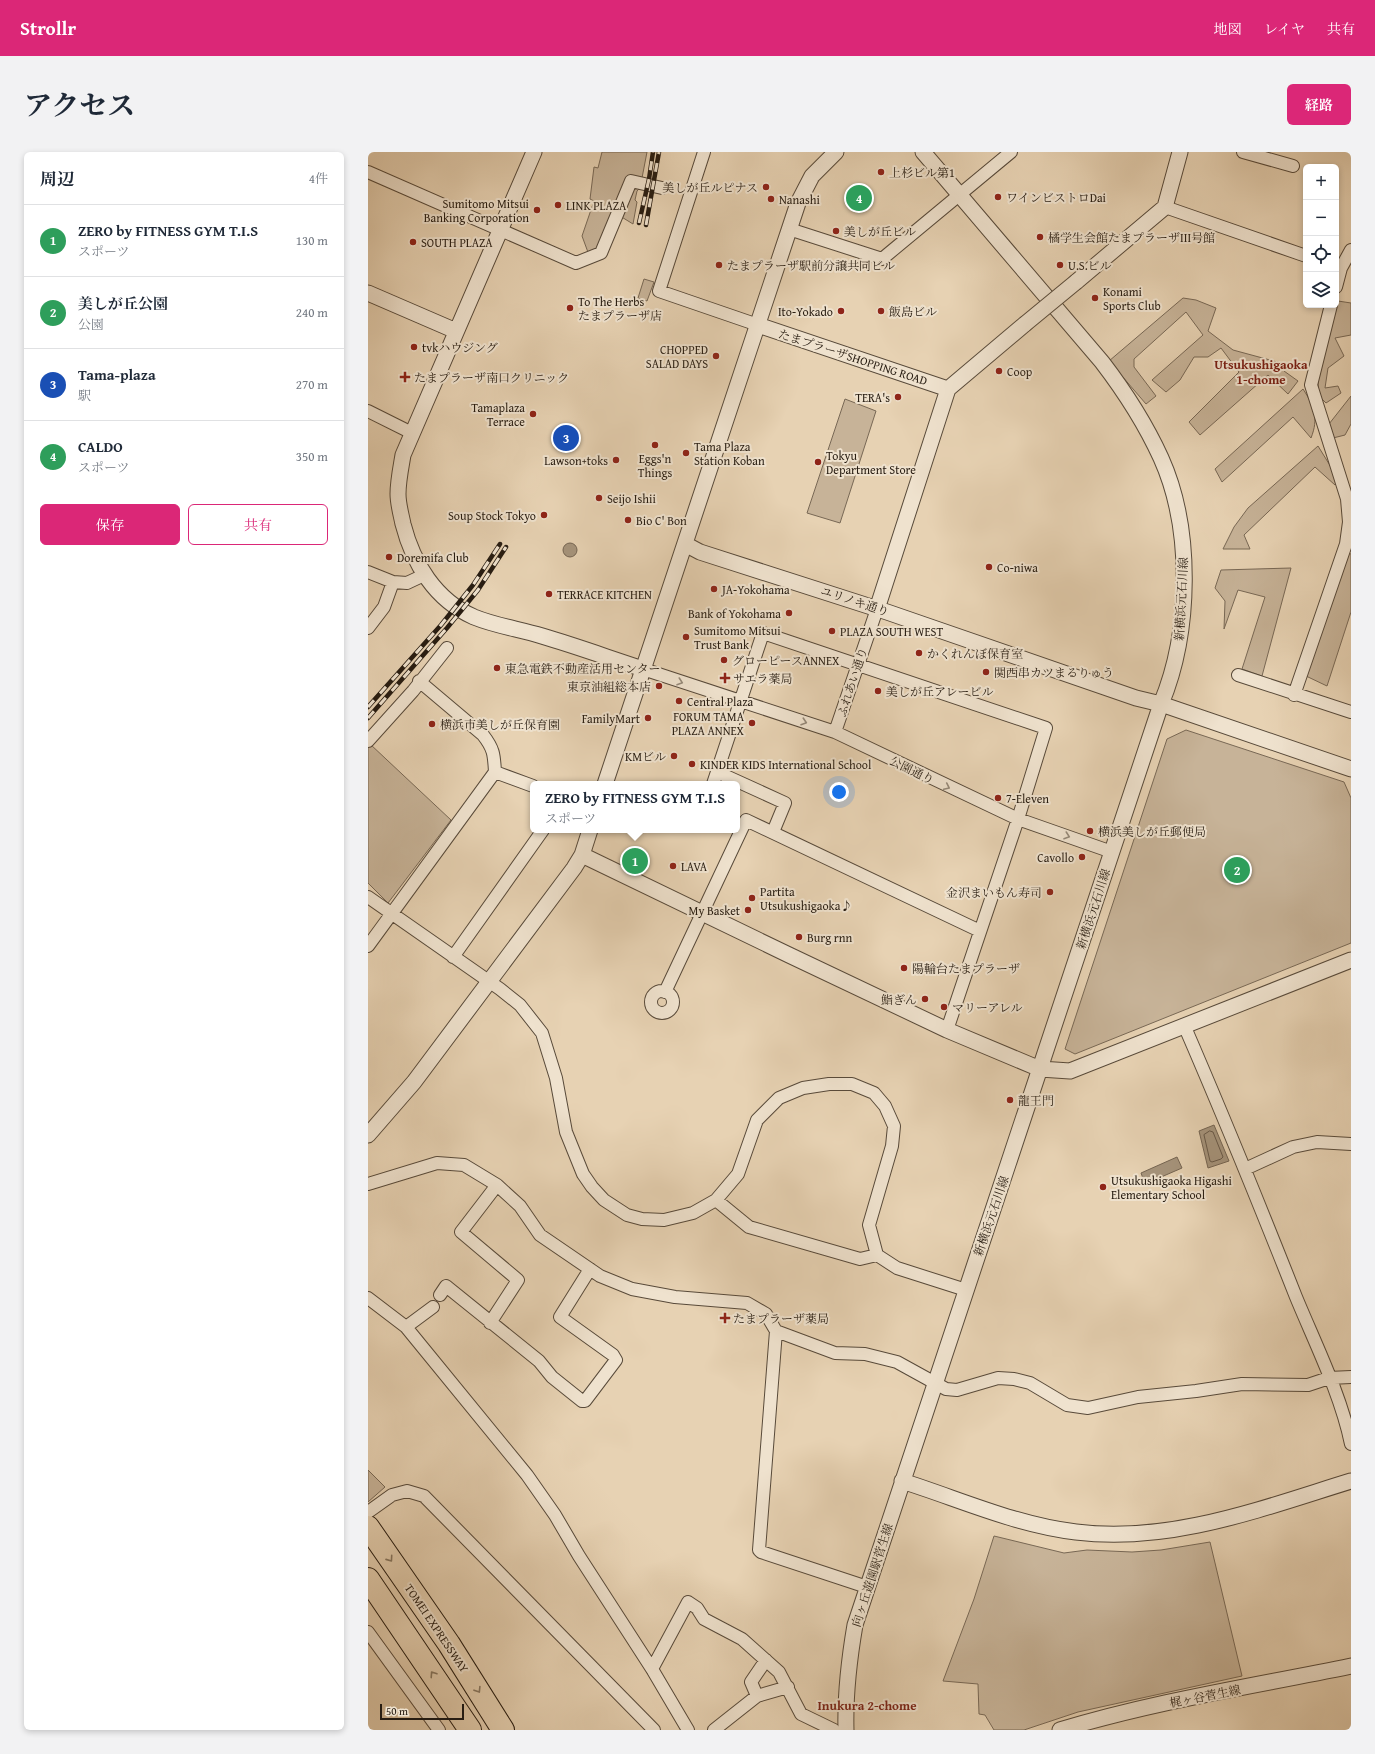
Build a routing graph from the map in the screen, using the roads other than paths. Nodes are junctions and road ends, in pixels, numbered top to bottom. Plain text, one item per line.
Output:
1 (534, 152) edge
2 (704, 152) edge
3 (836, 152) edge
4 (923, 152) edge
5 (1011, 152) edge
6 (1180, 152) edge
7 (1243, 152) edge
8 (1294, 166) dead end
9 (368, 172) edge
10 (662, 188) dead end
11 (960, 195) junction
12 (1165, 207) junction
13 (500, 229) junction
14 (788, 229) junction
15 (1351, 250) edge
16 (1303, 255) edge
17 (1339, 266) edge
18 (368, 292) edge
19 (1330, 308) edge
20 (758, 325) junction
21 (456, 331) junction
22 (948, 389) junction
23 (368, 411) edge
24 (412, 433) junction
25 (685, 544) junction
26 (368, 572) edge
27 (424, 575) junction
28 (393, 582) junction
29 (876, 609) junction
30 (368, 628) edge
31 (446, 648) dead end
32 (857, 665) junction
33 (643, 669) junction
34 (1238, 675) dead end
35 (419, 681) junction
36 (1294, 695) junction
37 (740, 702) junction
38 (1161, 704) junction
39 (1351, 712) edge
40 (835, 732) junction
41 (368, 741) edge
42 (1351, 769) edge
43 (495, 772) junction
44 (717, 772) junction
45 (606, 781) edge
46 (714, 781) edge
47 (737, 781) edge
48 (740, 782) edge
49 (530, 785) edge
50 (742, 817) edge
51 (1018, 820) junction
52 (773, 832) junction
53 (541, 833) edge
54 (589, 833) edge
55 (736, 833) edge
56 (1112, 852) junction
57 (582, 855) junction
58 (368, 897) edge
59 (392, 913) junction
60 (703, 913) junction
61 (980, 931) junction
62 (368, 946) edge
63 (453, 957) junction
64 (1351, 960) edge
65 (489, 981) junction
66 (665, 992) dead end
67 (1184, 1025) junction
68 (947, 1030) junction
69 (1040, 1069) junction
70 (368, 1135) edge
71 (1351, 1144) edge
72 (1245, 1169) junction
73 (368, 1184) edge
74 (497, 1185) junction
75 (716, 1200) junction
76 (877, 1255) junction
77 (590, 1269) junction
78 (966, 1290) junction
79 (440, 1295) dead end
80 (368, 1298) edge
81 (433, 1307) dead end
82 (490, 1323) junction
83 (406, 1327) junction
84 (776, 1332) junction
85 (1351, 1377) edge
86 (1329, 1378) junction
87 (934, 1383) junction
88 (921, 1423) joint
89 (1351, 1444) edge
90 (902, 1481) junction
91 (1351, 1481) edge
92 (368, 1512) edge
93 (368, 1527) edge
94 (368, 1580) edge
95 (867, 1587) junction
96 (368, 1632) edge
97 (766, 1660) junction
98 (1351, 1666) edge
99 (652, 1669) junction
100 (788, 1688) junction
101 (758, 1696) junction
102 (1094, 1725) edge
103 (439, 1730) edge
104 (470, 1730) edge
105 (503, 1730) edge
106 (654, 1730) edge
107 (688, 1730) edge
108 (714, 1730) edge
109 (834, 1730) edge
110 (846, 1730) edge
111 (1060, 1730) edge

1 - 13 street
2 - 20 street
3 - 14 street
4 - 11 street
5 - 11 street
6 - 12 street
7 - 8 street
9 - 13 street
10 - 13 street
11 - 14 street
11 - 38 street, 新横浜元石川線
12 - 16 street
12 - 22 street, bridge
13 - 21 street
14 - 20 street
15 - 17 street
18 - 21 street
19 - 36 street
20 - 22 street, たまプラーザSHOPPING ROAD
20 - 25 street
21 - 24 street
22 - 29 street
23 - 24 street
24 - 27 street
25 - 29 street, ユリノキ通り
25 - 33 street
26 - 28 street
27 - 28 street
27 - 33 street
28 - 30 street
29 - 32 street, ふれあい通り
29 - 38 street, ユリノキ通り
31 - 35 street
32 - 37 street
32 - 40 street, ふれあい通り
32 - 51 street
33 -> 37 street, 公園通り
33 - 45 street
34 - 36 street
35 - 41 street
35 - 43 street
36 - 39 street
37 -> 40 street, 公園通り
37 - 44 street
38 - 42 street, ユリノキ通り
38 - 56 street, 新横浜元石川線
40 -> 51 street, 公園通り
43 - 49 street
43 - 59 street
44 - 46 street
44 - 47 street
48 - 52 street
50 - 52 street
51 -> 56 street, 公園通り
51 - 61 street
52 - 61 street
53 - 63 street
54 - 57 street
55 - 60 street
56 - 69 street, 新横浜元石川線
57 - 60 street
57 - 65 street
58 - 59 street
59 - 62 street
59 - 63 street
60 - 66 street
60 - 68 street
61 - 68 street
63 - 65 street
64 - 67 street
65 - 70 street
65 - 75 street
67 - 69 street
67 - 72 street
68 - 69 street
69 - 78 street, 新横浜元石川線
71 - 72 street
72 - 86 street
73 - 74 street
74 - 77 street
74 - 82 street
75 - 76 street
75 - 76 street
76 - 78 street
77 - 82 street
77 - 84 street
78 - 87 street, 新横浜元石川線
79 - 82 street
80 - 83 street
81 - 83 street
83 - 99 street
84 - 87 street
84 - 95 street
85 - 86 street
86 - 87 street
86 - 89 street
87 - 88 street, 新横浜元石川線
88 - 90 street, 向ヶ丘遊園駅菅生線
90 - 91 street
90 - 95 street, 向ヶ丘遊園駅菅生線
92 - 106 street
93 -> 105 highway, TOMEI EXPRESSWAY
104 -> 94 highway
95 - 110 street, 向ヶ丘遊園駅菅生線
96 - 103 street
97 - 99 street
97 - 100 street
97 - 101 street
98 - 102 street, 梶ヶ谷菅生線
99 - 107 street
100 - 101 street
100 - 109 street
101 - 108 street
102 - 111 street, 梶ヶ谷菅生線

